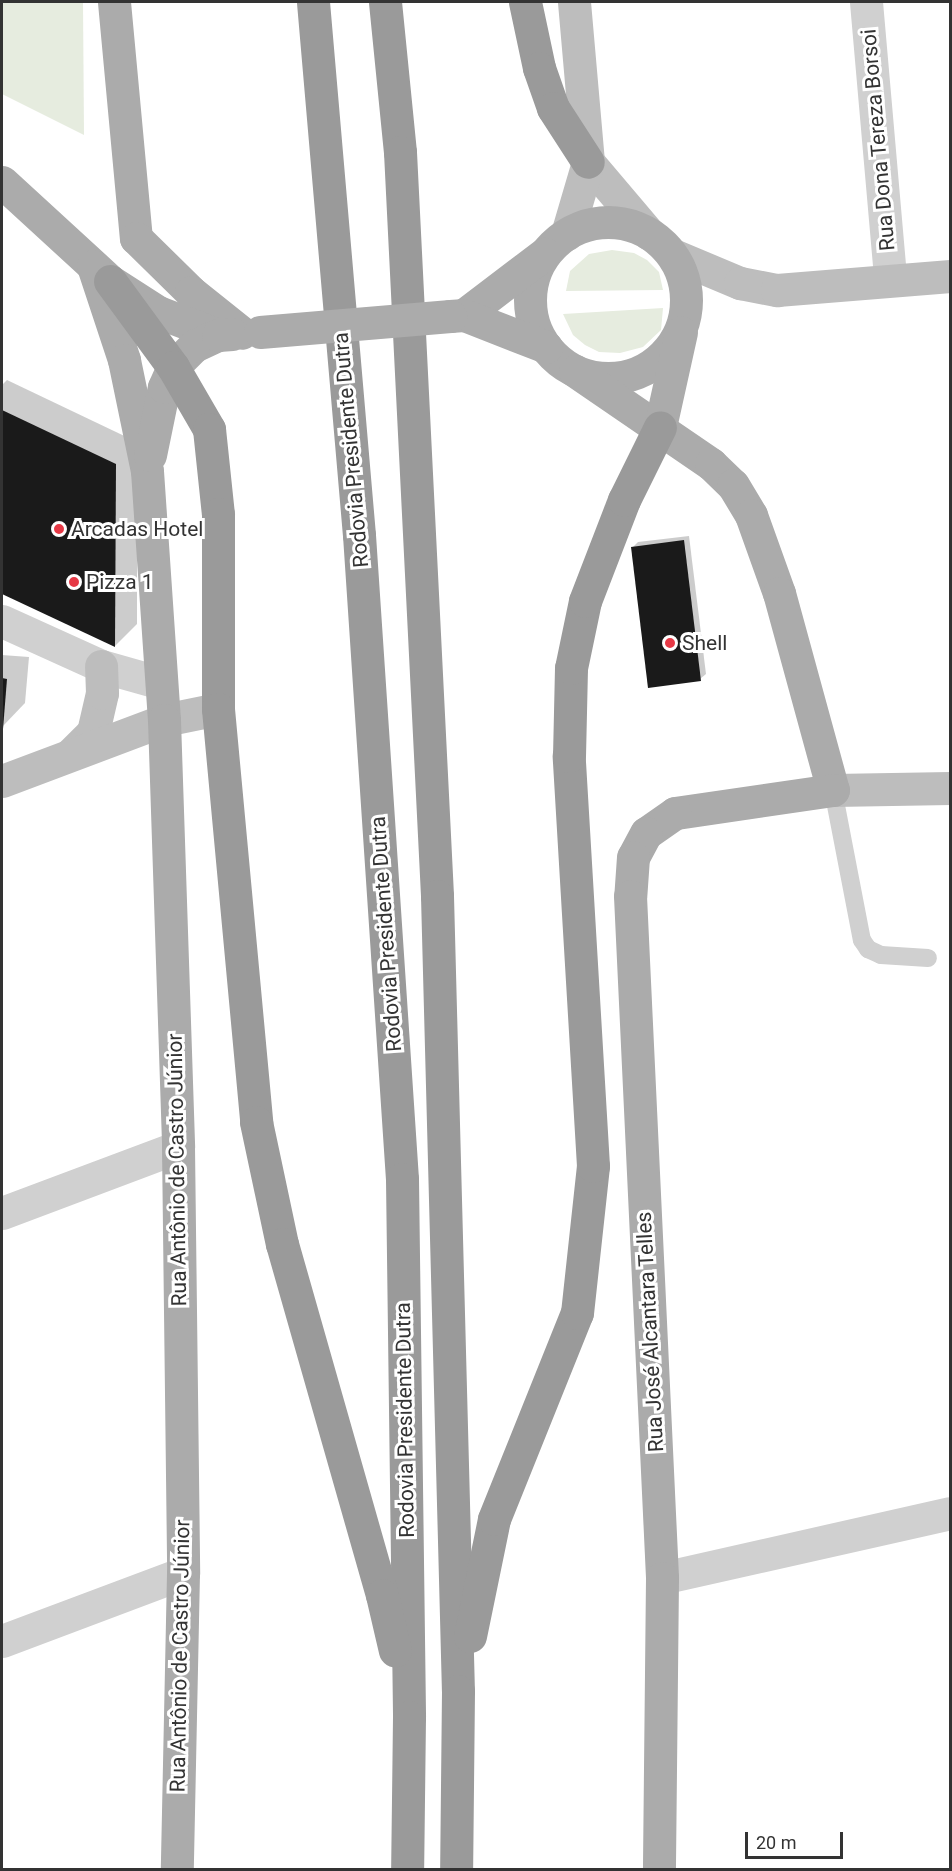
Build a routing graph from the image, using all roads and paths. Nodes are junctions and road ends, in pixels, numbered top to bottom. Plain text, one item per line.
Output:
1 (114, 2) edge
2 (313, 2) edge
3 (385, 2) edge
4 (525, 2) edge
5 (574, 2) edge
6 (866, 2) edge
7 (588, 162) junction
8 (2, 182) edge
9 (649, 234) junction
10 (557, 242) junction
11 (673, 255) junction
12 (101, 273) junction
13 (951, 276) edge
14 (890, 279) junction
15 (457, 315) junction
16 (682, 324) junction
17 (240, 334) junction
18 (546, 347) junction
19 (173, 367) junction
20 (575, 371) junction
21 (660, 427) junction
22 (147, 471) junction
23 (2, 621) edge
24 (101, 666) junction
25 (161, 683) junction
26 (218, 709) junction
27 (164, 720) junction
28 (69, 755) junction
29 (2, 781) edge
30 (951, 788) edge
31 (833, 790) junction
32 (928, 958) dead end
33 (178, 1148) junction
34 (2, 1213) edge
35 (951, 1513) edge
36 (183, 1573) junction
37 (662, 1578) junction
38 (2, 1641) edge
39 (458, 1691) junction
40 (410, 1717) junction
41 (177, 1869) edge
42 (407, 1869) edge
43 (456, 1869) edge
44 (659, 1869) edge

1 - 17 main road
2 - 40 highway, Rodovia Presidente Dutra
3 - 39 highway
4 - 7 highway
5 - 7 street
6 - 14 street, Rua Dona Tereza Borsoi
7 - 9 street
7 - 10 street
8 - 12 main road
9 - 10 main road
9 - 11 main road
10 - 15 main road
10 - 18 main road
11 - 14 street
11 - 16 main road
12 - 17 main road
12 - 19 highway
12 - 22 main road
13 - 14 street
15 - 17 main road, bridge
15 - 18 main road
16 - 20 main road
16 - 21 main road
17 - 19 main road
18 - 20 main road
19 - 22 main road
19 - 26 highway
20 - 21 main road
21 - 31 main road
21 - 39 highway
22 - 25 main road, Rua Antônio de Castro Júnior
23 - 24 street
24 - 25 street
24 - 28 street
25 - 27 main road, Rua Antônio de Castro Júnior
26 - 27 street
26 - 40 highway
27 - 28 street
27 - 33 main road, Rua Antônio de Castro Júnior
28 - 29 street
30 - 31 street
31 - 32 lane
31 - 37 main road, Rua José Alcantara Telles
33 - 34 street
33 - 36 main road, Rua Antônio de Castro Júnior
35 - 37 street
36 - 38 street
36 - 41 main road, Rua Antônio de Castro Júnior
37 - 44 main road, Rua José Alcantara Telles
39 - 43 highway
40 - 42 highway, Rodovia Presidente Dutra

